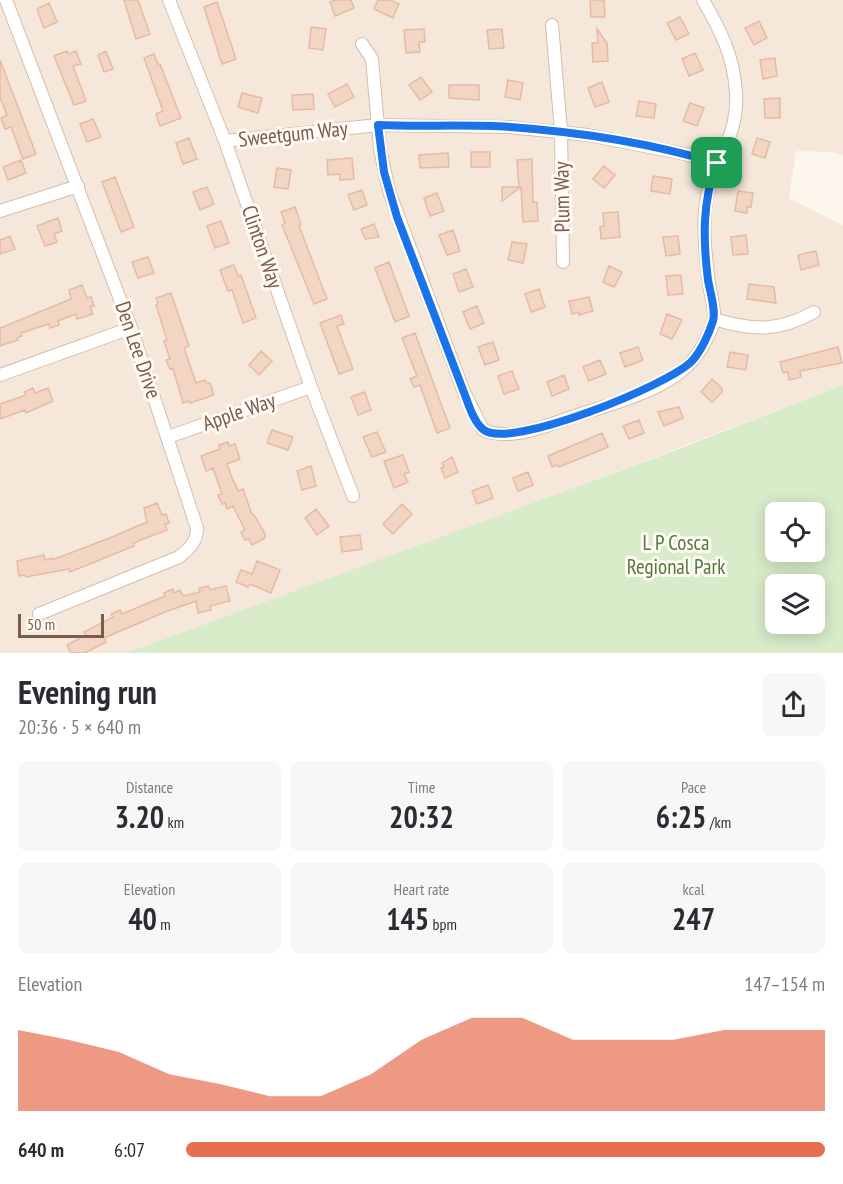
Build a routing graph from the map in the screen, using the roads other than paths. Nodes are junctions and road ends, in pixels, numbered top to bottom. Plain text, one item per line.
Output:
1 (6, 0) edge
2 (169, 0) edge
3 (703, 0) edge
4 (552, 25) dead end
5 (362, 44) dead end
6 (378, 125) junction
7 (561, 131) junction
8 (225, 141) junction
9 (717, 163) junction
10 (78, 186) junction
11 (0, 211) edge
12 (563, 262) dead end
13 (814, 312) dead end
14 (714, 319) junction
15 (131, 328) junction
16 (0, 375) edge
17 (311, 387) junction
18 (168, 437) junction
19 (353, 496) dead end
20 (39, 614) dead end

1 - 10 street, Den Lee Drive
2 - 8 street, Clinton Way
3 - 9 street
4 - 7 street, Plum Way
5 - 6 street
6 - 7 street, Sweetgum Way
6 - 8 street, Sweetgum Way
6 - 14 street
7 - 9 street, Sweetgum Way
7 - 12 street, Plum Way
8 - 17 street, Clinton Way
9 - 14 street
10 - 11 street
10 - 15 street, Den Lee Drive
13 - 14 street
15 - 16 street
15 - 18 street, Den Lee Drive
17 - 18 street, Apple Way
17 - 19 street, Clinton Way
18 - 20 street, Den Lee Drive

